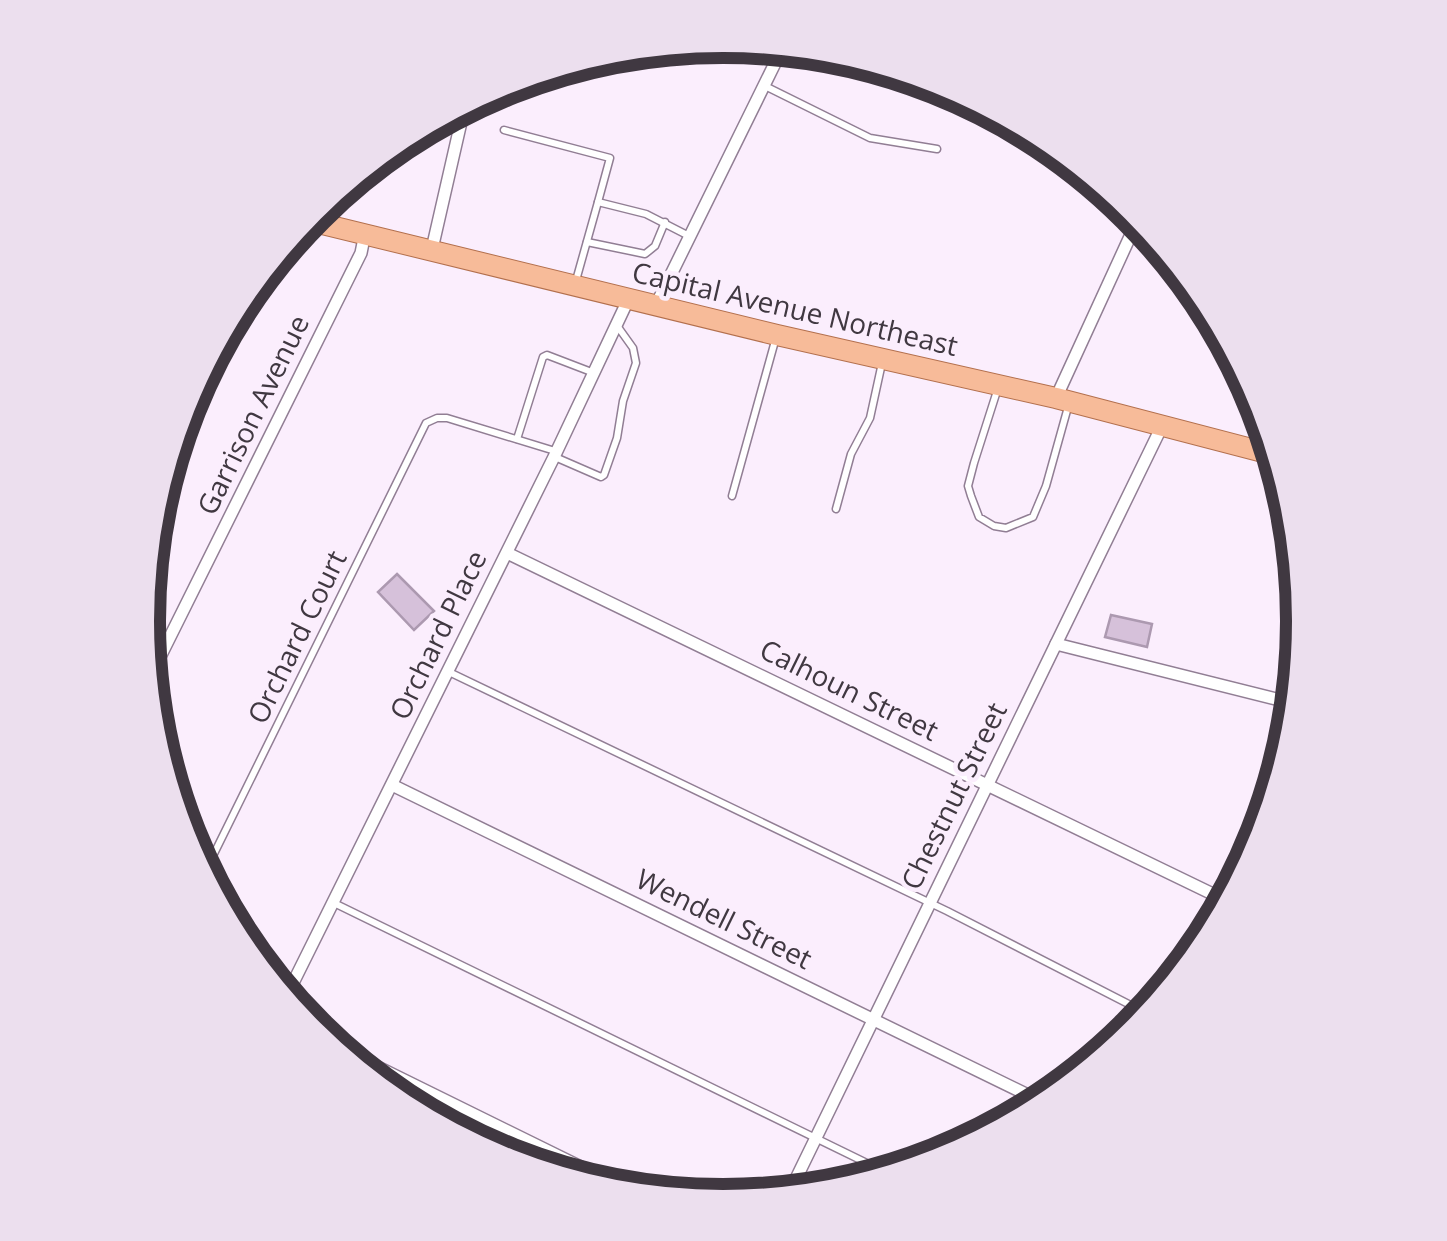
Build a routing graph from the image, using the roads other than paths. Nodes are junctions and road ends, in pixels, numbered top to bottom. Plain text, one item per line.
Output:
1 (776, 60) edge
2 (764, 86) junction
3 (461, 123) edge
4 (504, 130) dead end
5 (937, 150) dead end
6 (598, 202) junction
7 (666, 222) junction
8 (323, 224) edge
9 (1132, 232) edge
10 (366, 233) junction
11 (690, 237) junction
12 (587, 242) junction
13 (432, 249) junction
14 (575, 285) junction
15 (629, 298) junction
16 (656, 306) junction
17 (618, 326) junction
18 (776, 335) junction
19 (884, 357) junction
20 (595, 374) junction
21 (999, 385) junction
22 (1063, 400) junction
23 (1162, 426) junction
24 (517, 439) junction
25 (1260, 451) edge
26 (555, 454) junction
27 (732, 496) dead end
28 (836, 509) dead end
29 (507, 553) junction
30 (1056, 644) junction
31 (162, 654) edge
32 (448, 671) junction
33 (1281, 700) edge
34 (988, 784) junction
35 (392, 785) junction
36 (213, 856) edge
37 (1215, 895) edge
38 (930, 902) junction
39 (333, 903) junction
40 (293, 983) edge
41 (1134, 1007) edge
42 (874, 1020) junction
43 (410, 1088) edge
44 (1027, 1095) edge
45 (816, 1138) junction
46 (549, 1156) edge
47 (869, 1164) edge
48 (796, 1179) edge

1 - 2 street
2 - 5 lane
2 - 11 street
3 - 13 street
4 - 6 lane
6 - 7 lane
6 - 12 lane
7 - 11 lane
7 - 12 lane
8 - 10 main road, Capital Avenue Northeast
9 - 22 street
10 - 13 main road, Capital Avenue Northeast
10 - 31 street, Garrison Avenue
11 - 16 street
12 - 14 lane
13 - 14 main road, Capital Avenue Northeast
14 - 15 main road, Capital Avenue Northeast
15 - 16 main road, Capital Avenue Northeast
15 - 17 street, Orchard Place
16 - 18 main road, Capital Avenue Northeast
17 - 20 street, Orchard Place
17 - 26 lane
18 - 19 main road, Capital Avenue Northeast
18 - 27 lane
19 - 21 main road, Capital Avenue Northeast
19 - 28 lane
20 - 24 lane
20 - 26 street, Orchard Place
21 - 22 main road, Capital Avenue Northeast
21 - 22 lane
22 - 23 main road, Capital Avenue Northeast
23 - 25 main road, Capital Avenue Northeast
23 - 30 street, Chestnut Street
24 - 26 lane
24 - 36 lane, Orchard Court
26 - 29 street, Orchard Place
29 - 32 street, Orchard Place
29 - 34 street, Calhoun Street
30 - 33 street
30 - 34 street, Chestnut Street
32 - 35 street, Orchard Place
32 - 38 lane
34 - 37 street, Calhoun Street
34 - 38 street, Chestnut Street
35 - 39 street, Orchard Place
35 - 42 street, Wendell Street
38 - 41 lane
38 - 42 street, Chestnut Street
39 - 40 street, Orchard Place
39 - 45 lane
42 - 44 street, Wendell Street
42 - 45 street, Chestnut Street
43 - 46 street
45 - 47 lane
45 - 48 street, Chestnut Street

